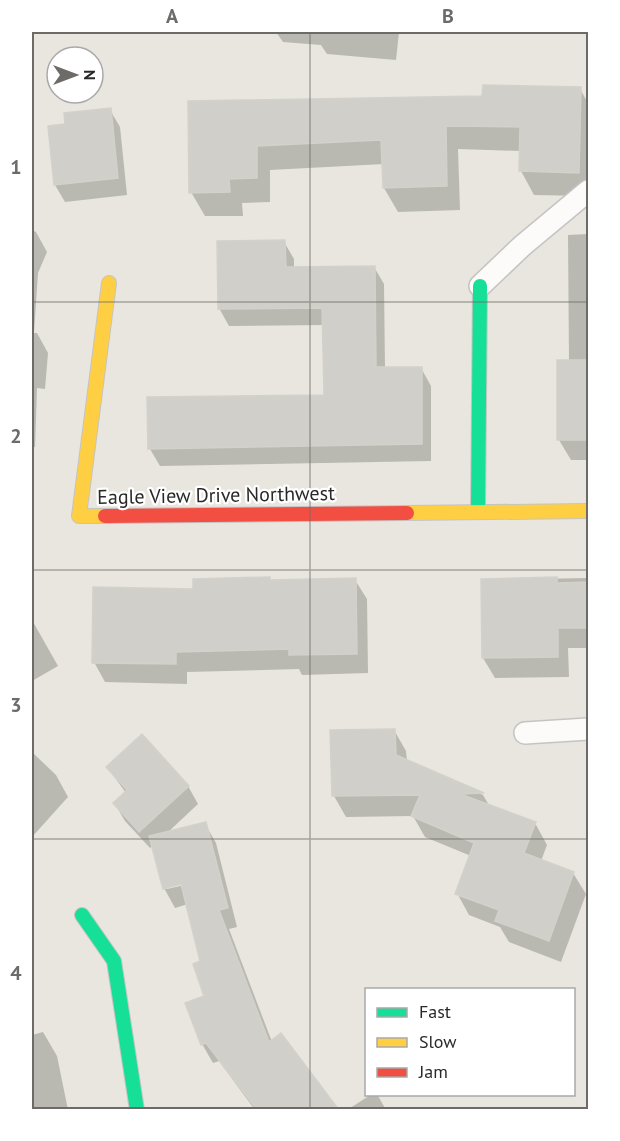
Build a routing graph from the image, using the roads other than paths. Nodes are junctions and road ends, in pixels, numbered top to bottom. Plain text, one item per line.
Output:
1 (588, 190) edge
2 (109, 283) dead end
3 (480, 286) joint
4 (478, 510) junction
5 (588, 511) edge
6 (588, 729) edge
7 (525, 733) dead end
8 (82, 915) dead end
9 (137, 1110) edge

1 - 3 lane
2 - 4 street, Eagle View Drive Northwest
3 - 4 street
4 - 5 street, Eagle View Drive Northwest
6 - 7 lane
8 - 9 street

